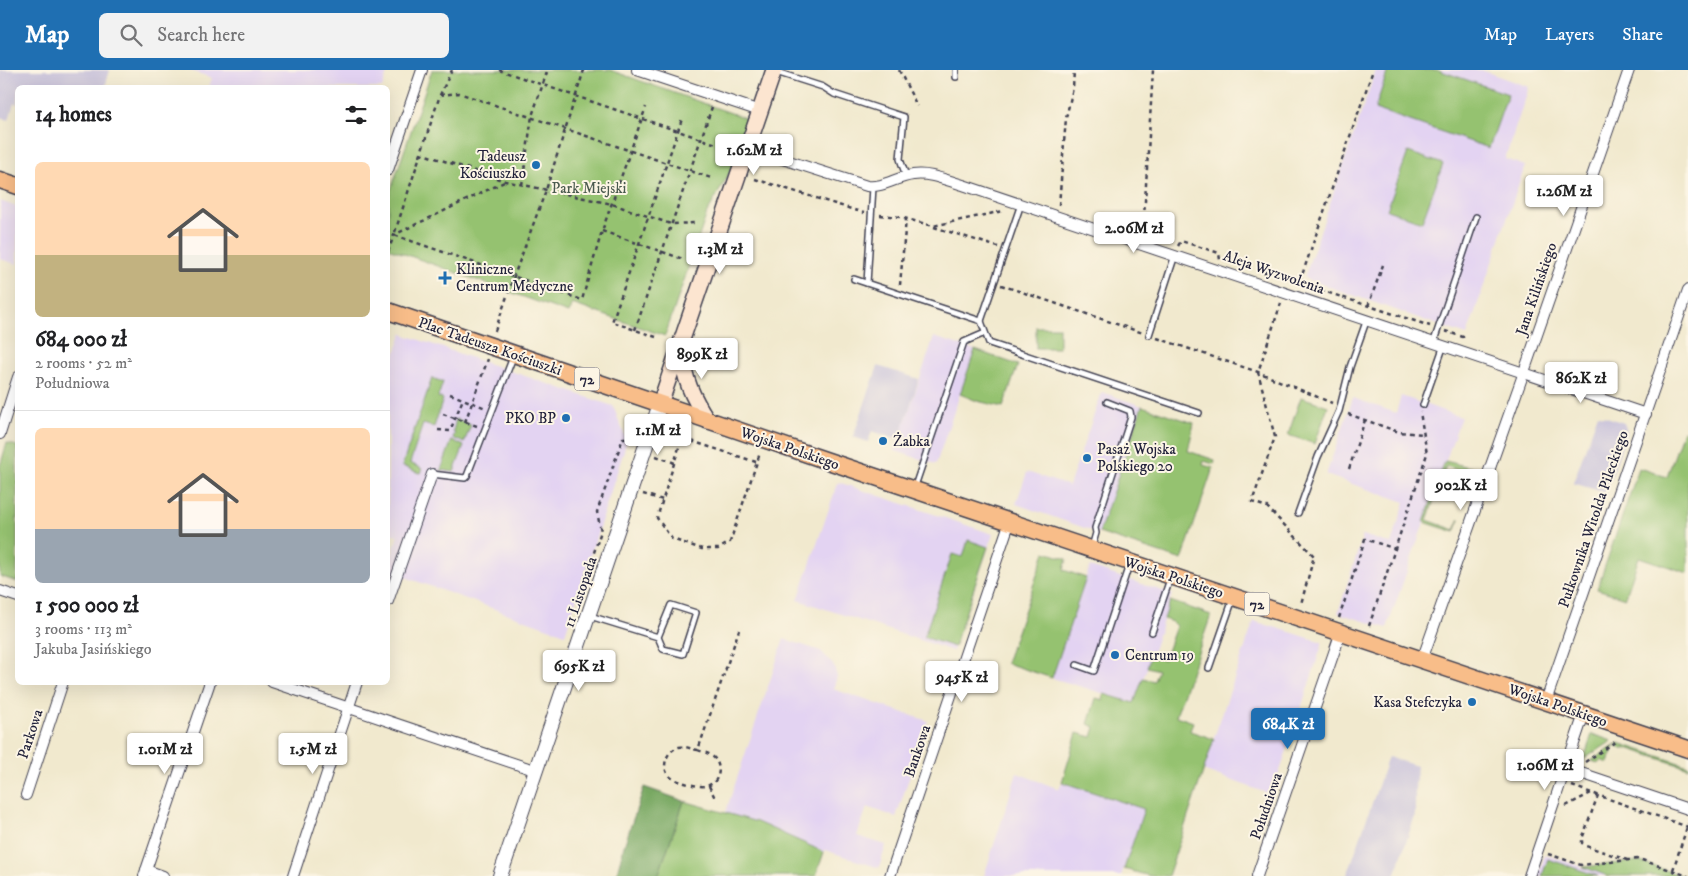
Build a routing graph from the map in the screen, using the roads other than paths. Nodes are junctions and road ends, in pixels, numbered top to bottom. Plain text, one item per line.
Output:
1 (422, 70) edge
2 (637, 70) edge
3 (956, 70) edge
4 (1629, 70) edge
5 (774, 71) edge
6 (956, 77) dead end
7 (760, 112) junction
8 (748, 148) junction
9 (390, 164) edge
10 (906, 176) junction
11 (0, 180) edge
12 (15, 185) edge
13 (873, 187) junction
14 (1022, 204) junction
15 (1476, 217) dead end
16 (1176, 255) junction
17 (854, 279) dead end
18 (867, 283) junction
19 (1688, 290) edge
20 (390, 312) edge
21 (1367, 319) junction
22 (980, 320) junction
23 (985, 333) junction
24 (1149, 335) road end
25 (1434, 341) junction
26 (1444, 345) junction
27 (680, 346) junction
28 (514, 354) junction
29 (1524, 372) junction
30 (15, 386) edge
31 (1107, 402) dead end
32 (660, 404) junction
33 (1423, 405) road end
34 (1199, 413) dead end
35 (1646, 414) junction
36 (708, 420) junction
37 (0, 434) edge
38 (432, 474) joint
39 (914, 489) junction
40 (1298, 513) dead end
41 (1010, 521) junction
42 (1091, 549) junction
43 (1130, 562) junction
44 (1171, 576) junction
45 (0, 591) edge
46 (390, 595) edge
47 (15, 596) edge
48 (1234, 597) junction
49 (590, 616) junction
50 (1340, 625) junction
51 (1152, 632) dead end
52 (658, 637) junction
53 (1422, 660) junction
54 (1077, 665) dead end
55 (1209, 668) dead end
56 (62, 685) edge
57 (209, 685) edge
58 (281, 685) edge
59 (356, 685) edge
60 (1546, 701) junction
61 (347, 708) junction
62 (1584, 714) junction
63 (1688, 749) edge
64 (1566, 768) junction
65 (537, 771) junction
66 (26, 795) dead end
67 (1688, 809) edge
68 (145, 873) edge
69 (163, 876) edge
70 (293, 876) edge
71 (500, 876) edge
72 (891, 876) edge
73 (1257, 876) edge
74 (1529, 876) edge

1 - 9 street
2 - 7 street
3 - 6 lane
4 - 29 street, Jana Kilińskiego
5 - 7 main road
5 - 10 lane
7 - 8 main road
8 - 13 street
8 - 27 main road
10 - 13 street, Aleja Wyzwolenia
10 - 14 street, Aleja Wyzwolenia
11 - 12 main road
13 - 18 lane
14 - 16 street, Aleja Wyzwolenia
14 - 22 lane
15 - 25 lane
16 - 21 street, Aleja Wyzwolenia
16 - 24 lane
17 - 18 lane
18 - 22 lane
19 - 35 street, Pułkownika Witolda Pileckiego
20 - 28 main road, Plac Tadeusza Kościuszki / 72
21 - 25 street, Aleja Wyzwolenia
21 - 40 lane
22 - 23 lane
23 - 34 lane
23 - 39 lane
25 - 26 street, Aleja Wyzwolenia
26 - 29 street, Aleja Wyzwolenia
26 - 33 lane
27 - 32 main road
27 - 36 main road
28 - 32 main road, Plac Tadeusza Kościuszki / 72
28 - 38 lane
29 - 35 street, Aleja Wyzwolenia
29 - 53 street, Jana Kilińskiego
30 - 37 street
31 - 42 lane
32 - 36 main road, Wojska Polskiego / 72
32 - 49 street, 11 Listopada
35 - 60 street, Pułkownika Witolda Pileckiego
36 - 39 main road, Wojska Polskiego / 72
38 - 46 street
39 - 41 main road, Wojska Polskiego / 72
41 - 42 main road, Wojska Polskiego / 72
41 - 72 street, Bankowa
42 - 43 main road, Wojska Polskiego / 72
43 - 44 main road, Wojska Polskiego / 72
43 - 54 lane
44 - 48 main road, Wojska Polskiego / 72
44 - 51 lane
45 - 47 street
48 - 50 main road, Wojska Polskiego / 72
48 - 55 lane
49 - 52 lane
49 - 65 street, 11 Listopada
50 - 53 main road, Wojska Polskiego / 72
50 - 73 street, Południowa
52 - 52 lane
53 - 60 main road, Wojska Polskiego / 72
56 - 66 street, Parkowa
57 - 68 street
58 - 61 street
59 - 61 street
60 - 62 main road, Wojska Polskiego / 72
61 - 65 street
61 - 70 street
62 - 63 main road, Wojska Polskiego / 72
62 - 64 street
64 - 67 street
64 - 74 street
65 - 71 street, 11 Listopada
68 - 69 street

